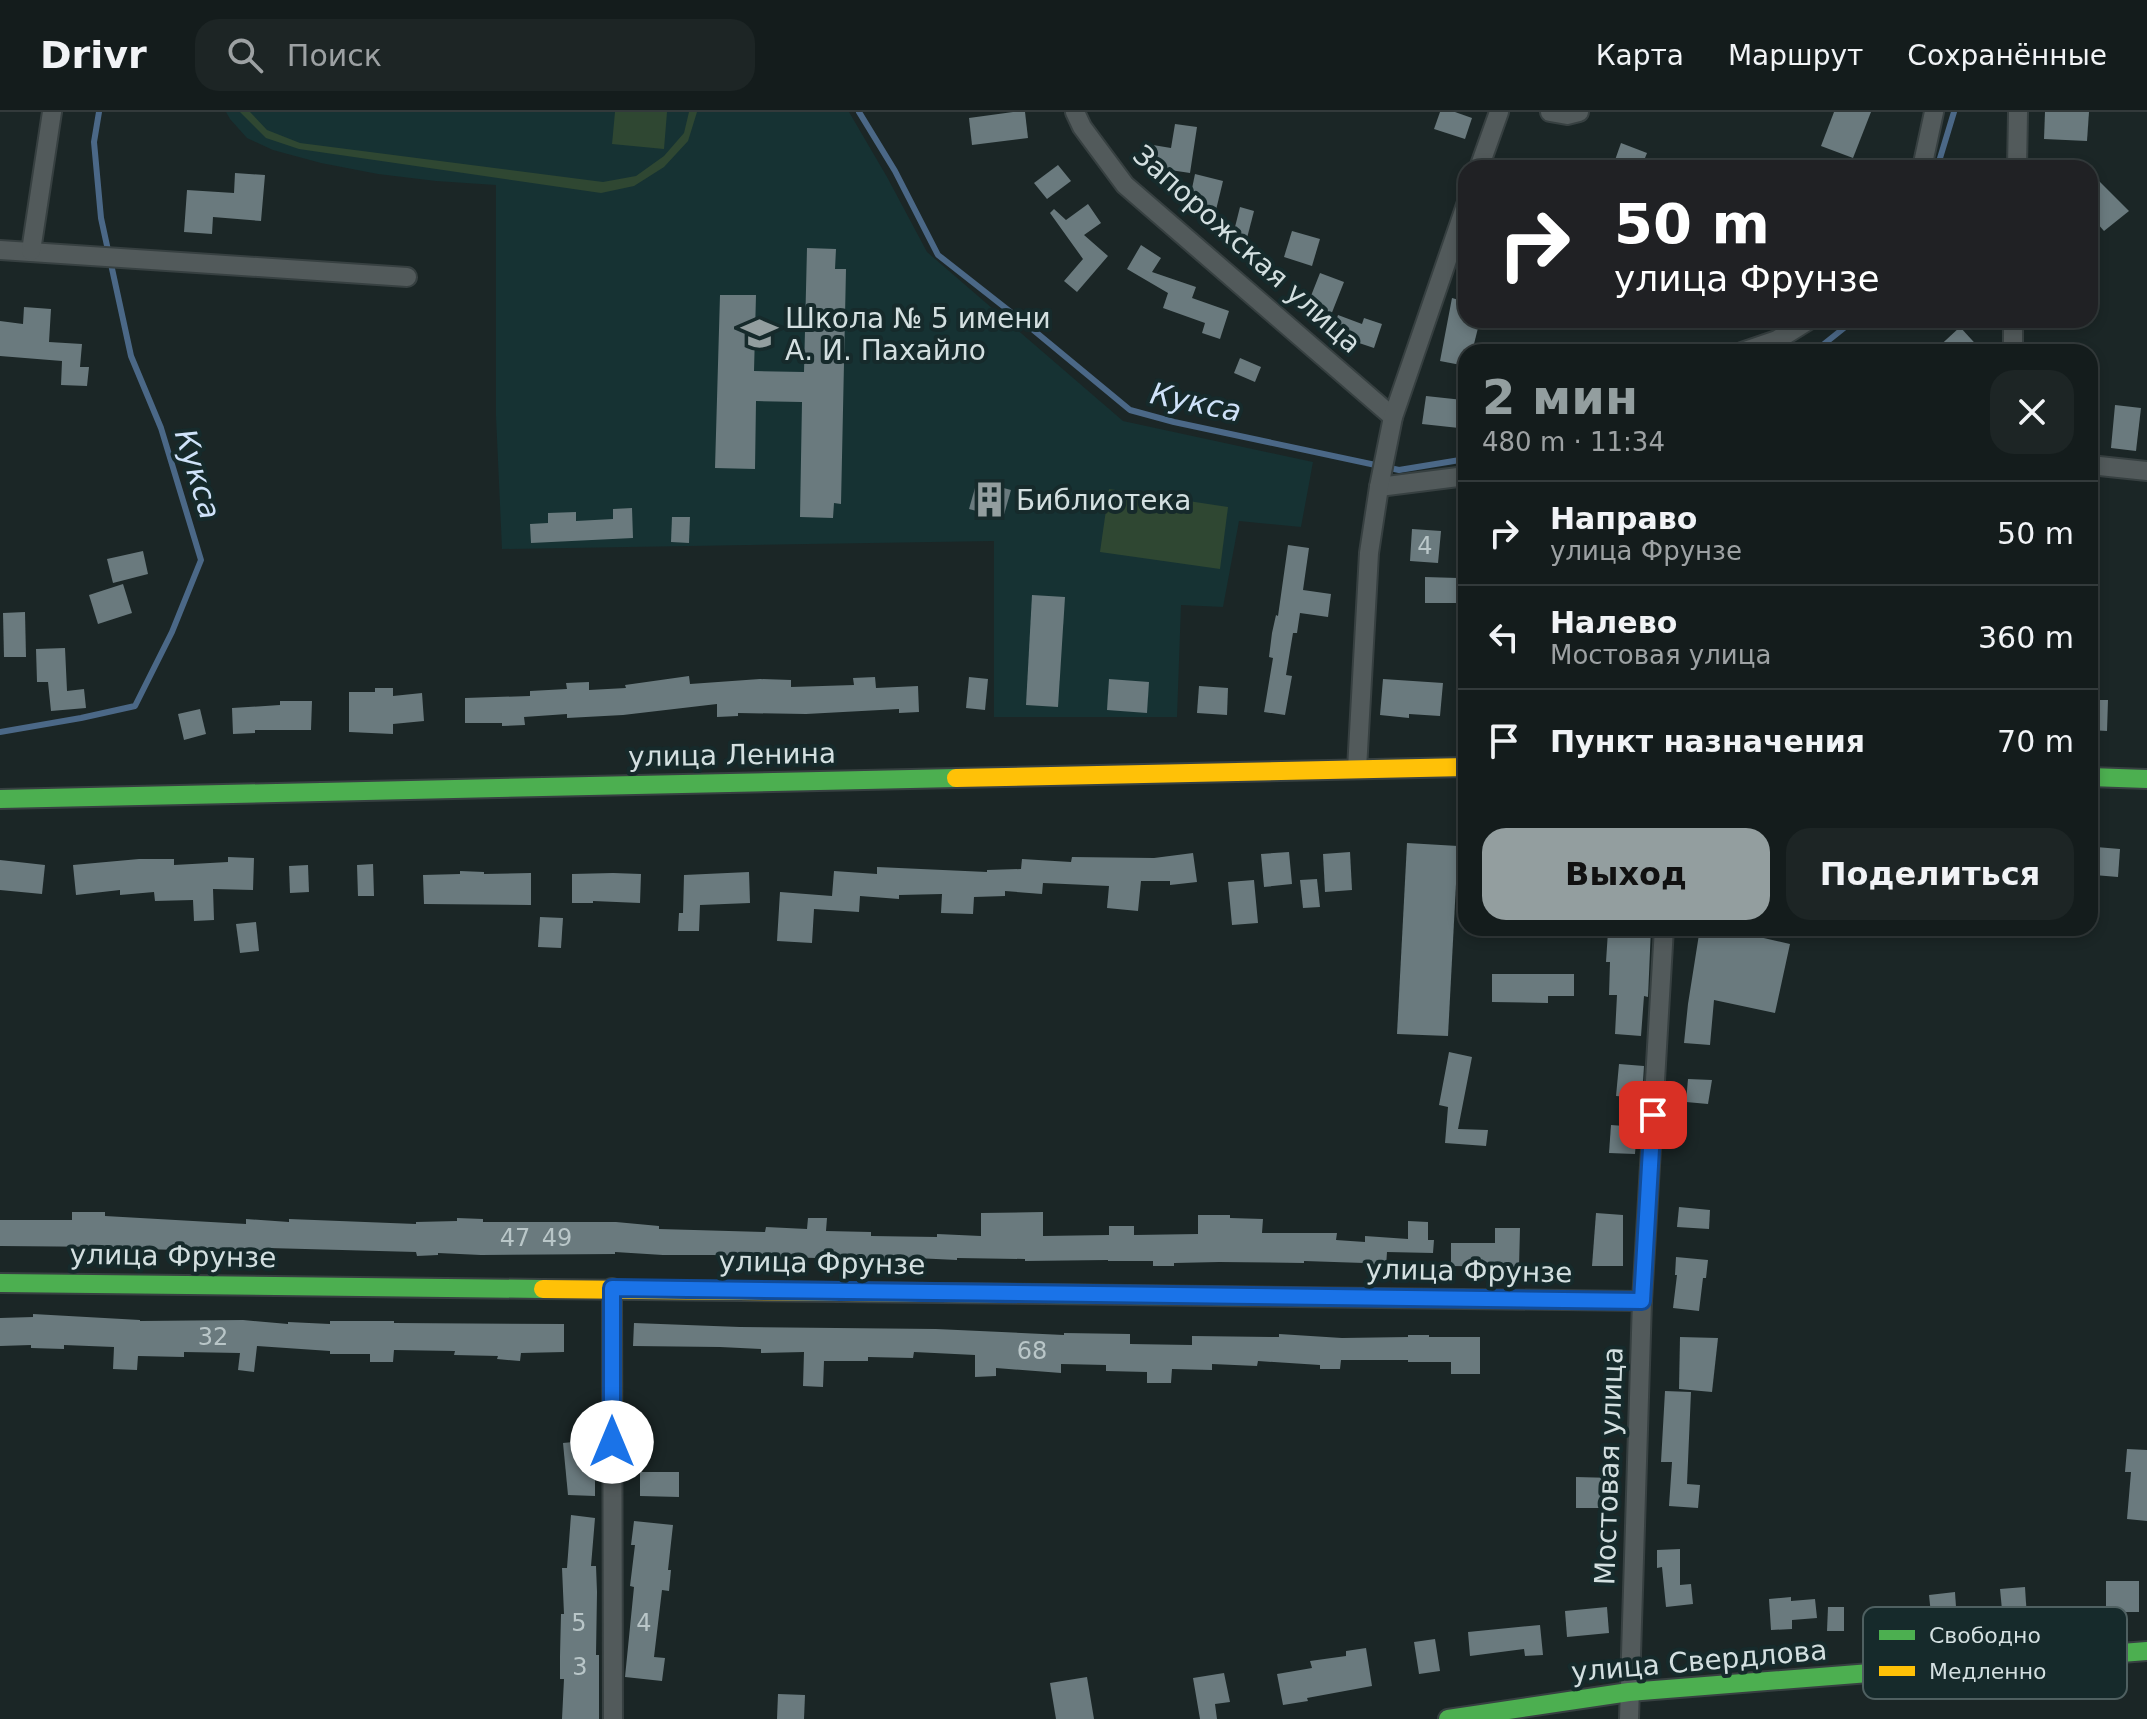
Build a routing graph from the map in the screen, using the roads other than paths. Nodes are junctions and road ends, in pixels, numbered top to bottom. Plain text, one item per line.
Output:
1 (52, 112) edge
2 (1075, 112) edge
3 (1499, 112) edge
4 (1550, 112) edge
5 (1579, 112) edge
6 (1934, 112) edge
7 (2018, 112) edge
8 (1482, 160) edge
9 (1924, 160) edge
10 (2017, 160) edge
11 (1458, 228) edge
12 (0, 250) edge
13 (31, 251) junction
14 (407, 277) dead end
15 (1796, 328) edge
16 (1765, 344) edge
17 (1393, 417) junction
18 (2098, 466) edge
19 (2147, 471) edge
20 (1458, 476) edge
21 (1380, 481) junction
22 (1458, 767) edge
23 (1357, 769) junction
24 (2098, 777) edge
25 (2147, 779) edge
26 (0, 799) edge
27 (1664, 936) edge
28 (0, 1283) edge
29 (612, 1288) junction
30 (1642, 1301) junction
31 (2147, 1651) edge
32 (2127, 1653) edge
33 (1863, 1673) edge
34 (1629, 1692) junction
35 (613, 1719) edge
36 (1448, 1719) edge
37 (1629, 1719) edge

1 - 13 street
2 - 17 street, Запорожская улица
3 - 8 street
4 - 5 street
6 - 9 street
7 - 10 street
11 - 17 street
12 - 13 street
13 - 14 street
15 - 16 street
17 - 21 street
18 - 19 street
20 - 21 street
21 - 23 street
22 - 23 street, улица Ленина
23 - 26 street, улица Ленина
24 - 25 street
27 - 30 street, Мостовая улица
28 - 29 street, улица Фрунзе
29 - 30 street, улица Фрунзе
29 - 35 street
30 - 34 street, Мостовая улица
31 - 32 street, улица Свердлова
33 - 34 street, улица Свердлова
34 - 36 street, улица Свердлова
34 - 37 street, Мостовая улица

